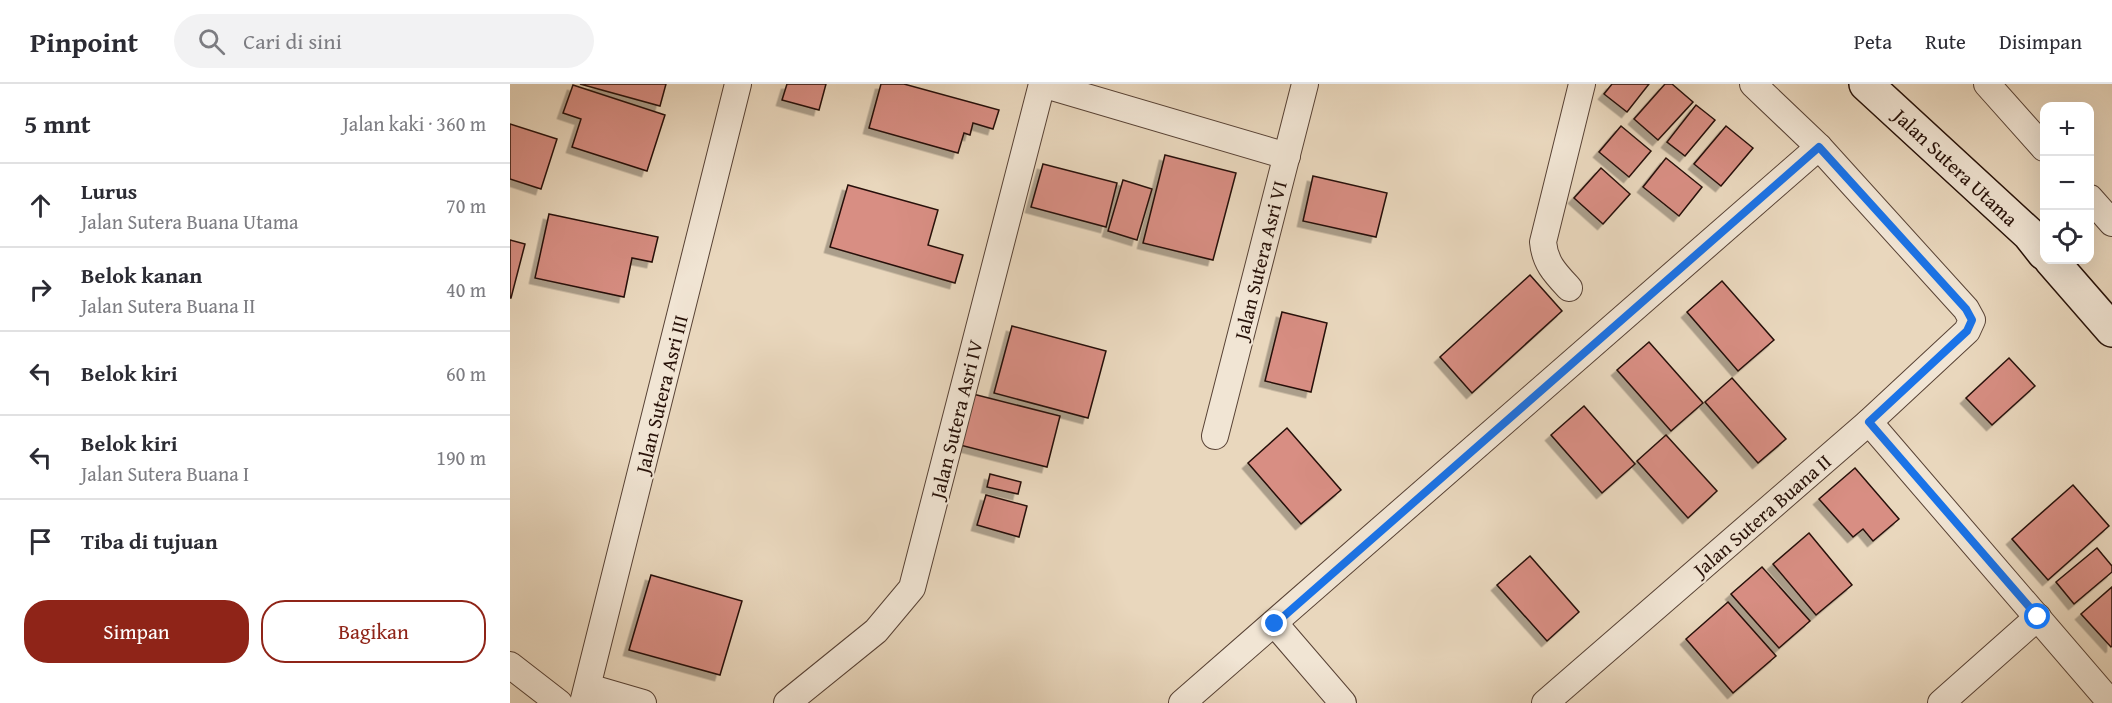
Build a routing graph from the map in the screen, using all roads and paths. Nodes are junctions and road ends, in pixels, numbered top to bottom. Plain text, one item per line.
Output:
1 (738, 84) edge
2 (1042, 84) edge
3 (1305, 84) edge
4 (1582, 84) edge
5 (1753, 84) edge
6 (1866, 84) edge
7 (1987, 84) edge
8 (2040, 144) edge
9 (1819, 147) junction
10 (1287, 156) junction
11 (2094, 203) edge
12 (2112, 223) edge
13 (2040, 247) edge
14 (2054, 264) edge
15 (1569, 288) dead end
16 (2112, 330) edge
17 (1869, 422) junction
18 (1215, 436) dead end
19 (2038, 617) junction
20 (1275, 624) junction
21 (510, 665) edge
22 (586, 695) edge
23 (2110, 698) edge
24 (559, 703) edge
25 (643, 703) edge
26 (787, 703) edge
27 (1182, 703) edge
28 (1344, 703) edge
29 (1545, 703) edge
30 (1941, 703) edge

1 - 22 street, Jalan Sutera Asri III
2 - 10 street
2 - 26 street, Jalan Sutera Asri IV
3 - 10 street, Jalan Sutera Asri VI
4 - 15 street
5 - 9 street
6 - 13 street, Jalan Sutera Utama
7 - 8 street
9 - 17 street, Jalan Sutera Buana II
9 - 20 street
10 - 18 street, Jalan Sutera Asri VI
11 - 12 street
14 - 16 street
17 - 19 street
17 - 29 street, Jalan Sutera Buana II
19 - 23 street
19 - 30 street
20 - 27 street
20 - 28 street
21 - 24 street
22 - 25 street

